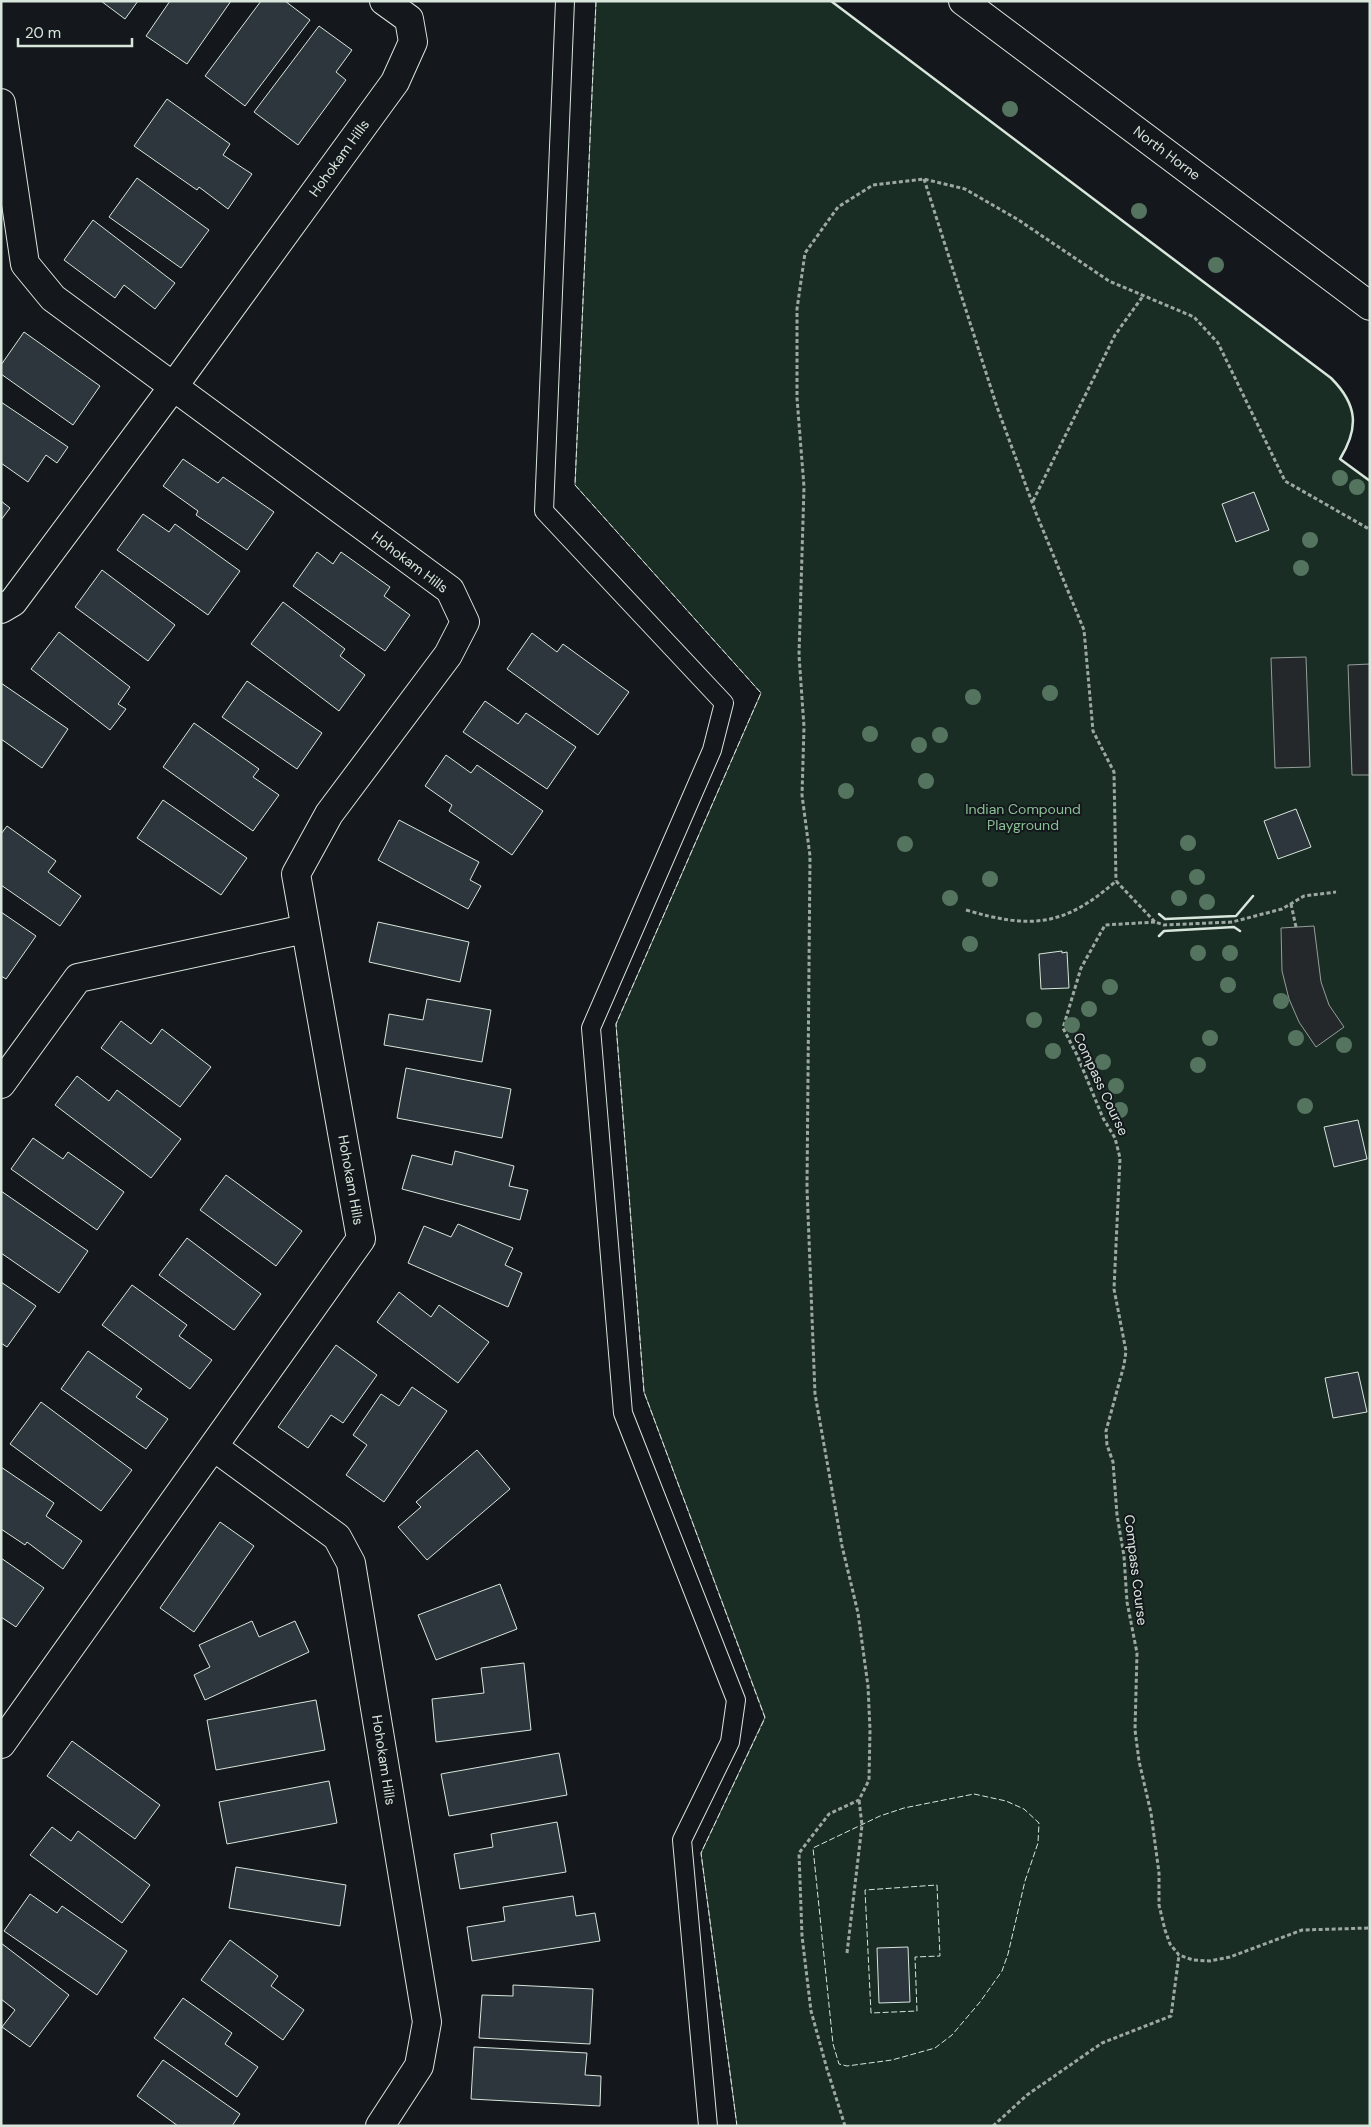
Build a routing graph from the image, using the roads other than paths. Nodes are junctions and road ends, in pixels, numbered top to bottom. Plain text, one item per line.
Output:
1 (384, 1) edge
2 (565, 1) edge
3 (963, 1) edge
4 (1, 103) edge
5 (1370, 306) edge
6 (174, 387) junction
7 (1, 609) edge
8 (305, 929) junction
9 (1, 1084) edge
10 (214, 1447) junction
11 (3, 1740) edge
12 (380, 2126) edge
13 (708, 2126) edge

1 - 6 street, Hohokam Hills
2 - 13 lane
3 - 5 street, North Horne
4 - 6 street, Hohokam Hills
6 - 7 street, Hohokam Hills
6 - 8 street, Hohokam Hills
8 - 9 street
8 - 10 street, Hohokam Hills
10 - 11 street, Hohokam Hills
10 - 12 street, Hohokam Hills

